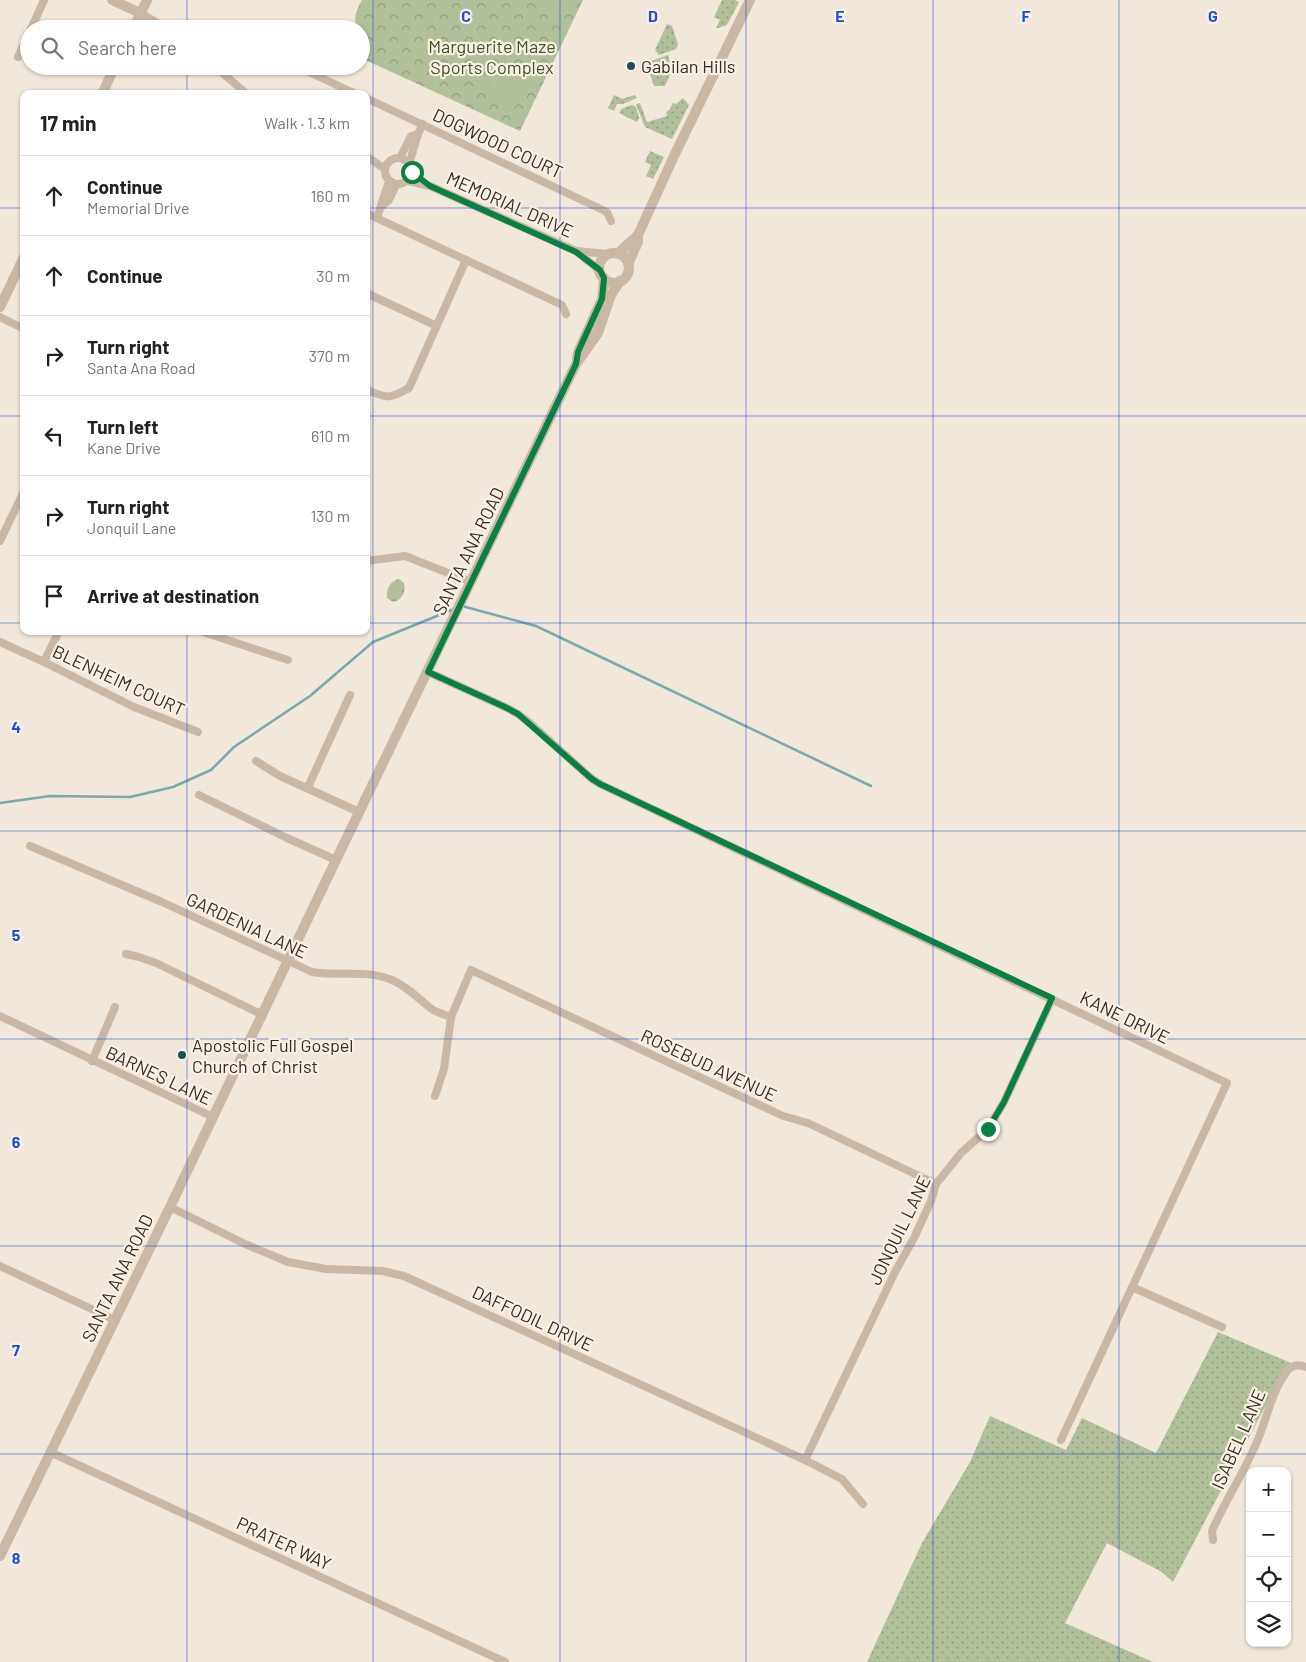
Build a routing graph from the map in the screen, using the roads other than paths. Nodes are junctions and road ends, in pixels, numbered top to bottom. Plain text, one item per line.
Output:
1 (44, 0) edge
2 (112, 0) edge
3 (147, 0) edge
4 (750, 0) edge
5 (140, 13) junction
6 (35, 20) edge
7 (137, 20) edge
8 (152, 20) edge
9 (20, 53) edge
10 (18, 57) dead end
11 (111, 75) edge
12 (225, 75) edge
13 (315, 75) edge
14 (104, 90) edge
15 (242, 90) edge
16 (347, 90) edge
17 (370, 100) edge
18 (423, 124) junction
19 (418, 134) junction
20 (370, 156) edge
21 (370, 158) edge
22 (400, 158) junction
23 (391, 160) junction
24 (409, 164) junction
25 (385, 169) junction
26 (412, 172) junction
27 (408, 181) junction
28 (393, 183) junction
29 (430, 186) junction
30 (370, 215) edge
31 (377, 218) junction
32 (611, 221) dead end
33 (638, 235) junction
34 (576, 252) junction
35 (613, 253) junction
36 (466, 260) junction
37 (628, 262) junction
38 (20, 265) edge
39 (602, 274) junction
40 (620, 281) junction
41 (370, 295) edge
42 (0, 307) edge
43 (566, 314) dead end
44 (0, 317) edge
45 (437, 326) junction
46 (20, 327) edge
47 (576, 364) junction
48 (370, 391) edge
49 (20, 499) edge
50 (0, 541) edge
51 (370, 561) edge
52 (472, 582) junction
53 (57, 635) edge
54 (212, 635) edge
55 (0, 642) edge
56 (288, 660) dead end
57 (44, 662) junction
58 (428, 672) junction
59 (350, 695) dead end
60 (198, 732) dead end
61 (256, 761) dead end
62 (308, 787) junction
63 (199, 794) dead end
64 (359, 812) junction
65 (30, 846) dead end
66 (336, 860) junction
67 (126, 954) dead end
68 (288, 961) junction
69 (1052, 998) junction
70 (115, 1007) dead end
71 (263, 1015) junction
72 (0, 1016) edge
73 (451, 1017) junction
74 (92, 1061) junction
75 (435, 1096) dead end
76 (214, 1117) junction
77 (936, 1184) junction
78 (170, 1206) junction
79 (0, 1266) edge
80 (1132, 1287) junction
81 (115, 1320) junction
82 (1222, 1327) dead end
83 (1306, 1367) edge
84 (1061, 1440) dead end
85 (50, 1452) junction
86 (805, 1460) junction
87 (863, 1504) dead end
88 (1213, 1540) dead end
89 (0, 1556) edge
90 (505, 1662) edge

1 - 6 street
2 - 5 street
3 - 5 street
4 - 33 street, SANTA ANA ROAD
5 - 7 street
5 - 8 street
9 - 10 street
11 - 14 street
12 - 15 street
13 - 16 street
17 - 18 street, DOGWOOD COURT
18 - 19 street
18 - 32 street, DOGWOOD COURT
19 - 22 street
19 - 24 street
20 - 23 street
21 - 25 street
22 - 23 street
22 - 24 street
23 - 25 street
24 - 26 street
25 - 28 street
26 - 27 street
26 - 29 street
27 - 28 street
27 - 29 street
28 - 31 street
29 - 34 street, MEMORIAL DRIVE
30 - 31 street
31 - 36 street
33 - 35 street, SANTA ANA ROAD
33 - 37 street, SANTA ANA ROAD
34 - 35 street
34 - 39 street
35 - 37 street
35 - 39 street, SANTA ANA ROAD
36 - 43 street
36 - 45 street
37 - 40 street, SANTA ANA ROAD
38 - 42 street
39 - 40 street
39 - 47 street, SANTA ANA ROAD
40 - 47 street, SANTA ANA ROAD
41 - 45 street
44 - 46 street
45 - 48 street
47 - 52 street, SANTA ANA ROAD
49 - 50 street
51 - 52 street
52 - 58 street, SANTA ANA ROAD
53 - 57 street
54 - 56 street
55 - 57 street, BLENHEIM COURT
57 - 60 street, BLENHEIM COURT
58 - 64 street, SANTA ANA ROAD
58 - 69 street, KANE DRIVE
59 - 62 street
61 - 62 street
62 - 64 street
63 - 66 street
64 - 66 street, SANTA ANA ROAD
65 - 68 street, GARDENIA LANE
66 - 68 street, SANTA ANA ROAD
67 - 71 street
68 - 71 street, SANTA ANA ROAD
68 - 73 street, GARDENIA LANE
69 - 77 street, JONQUIL LANE
69 - 80 street, KANE DRIVE
70 - 74 street, BARNES LANE
71 - 76 street, SANTA ANA ROAD
72 - 74 street, BARNES LANE
73 - 75 street
73 - 77 street, ROSEBUD AVENUE
74 - 76 street, BARNES LANE
76 - 78 street, SANTA ANA ROAD
77 - 86 street, JONQUIL LANE
78 - 81 street, SANTA ANA ROAD
78 - 86 street, DAFFODIL DRIVE
79 - 81 street
80 - 82 street
80 - 84 street
81 - 85 street, SANTA ANA ROAD
83 - 88 street, ISABEL LANE
85 - 89 street, SANTA ANA ROAD
85 - 90 street, PRATER WAY
86 - 87 street, DAFFODIL DRIVE

